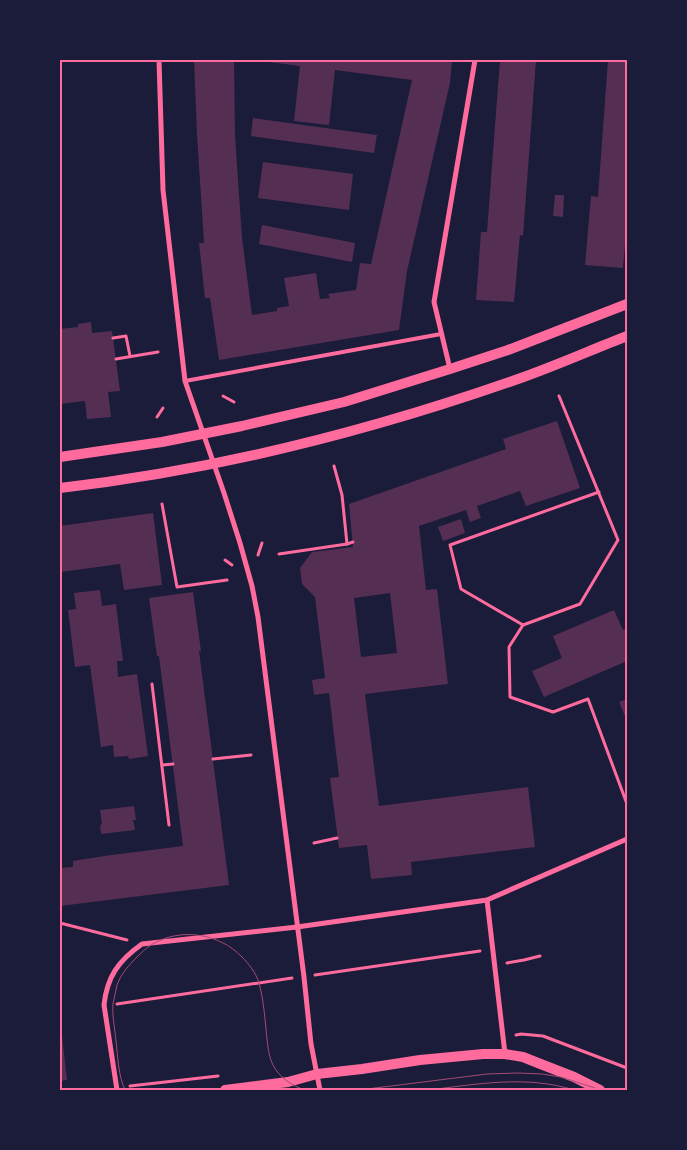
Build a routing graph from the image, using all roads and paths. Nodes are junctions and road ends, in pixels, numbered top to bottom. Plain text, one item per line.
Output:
1 (159, 60) edge
2 (475, 60) edge
3 (627, 304) edge
4 (441, 334) junction
5 (627, 336) edge
6 (113, 338) dead end
7 (158, 352) dead end
8 (130, 356) junction
9 (116, 359) dead end
10 (450, 370) junction
11 (185, 382) junction
12 (223, 396) dead end
13 (560, 396) dead end
14 (234, 402) dead end
15 (163, 408) dead end
16 (157, 417) dead end
17 (203, 434) junction
18 (60, 457) edge
19 (214, 464) junction
20 (334, 466) dead end
21 (60, 488) edge
22 (599, 492) junction
23 (162, 504) dead end
24 (353, 542) dead end
25 (347, 544) junction
26 (279, 554) dead end
27 (227, 580) dead end
28 (523, 625) junction
29 (152, 684) dead end
30 (251, 755) dead end
31 (213, 759) dead end
32 (173, 764) dead end
33 (162, 765) junction
34 (627, 804) edge
35 (169, 824) dead end
36 (337, 838) dead end
37 (627, 839) edge
38 (314, 843) dead end
39 (487, 900) junction
40 (60, 923) edge
41 (297, 927) junction
42 (142, 944) junction
43 (540, 956) dead end
44 (495, 964) junction
45 (543, 1036) dead end
46 (505, 1054) junction
47 (627, 1068) edge
48 (317, 1074) junction
49 (117, 1090) edge
50 (225, 1090) edge
51 (320, 1090) edge
52 (600, 1090) edge

1 - 11 street
2 - 4 street
3 - 10 main road
4 - 10 street
4 - 11 lane
5 - 19 main road
6 - 8 path
7 - 8 path
8 - 9 path
10 - 17 main road
11 - 17 street
12 - 14 path
13 - 22 path
15 - 16 path
17 - 18 main road
17 - 19 street
19 - 21 main road
19 - 41 street
20 - 25 path
22 - 28 path
22 - 28 path
23 - 27 path
24 - 25 path
25 - 26 path
28 - 34 path
29 - 33 path
30 - 31 path
32 - 33 path
33 - 35 path
36 - 38 path
37 - 39 street
39 - 41 street
39 - 44 street
40 - 42 path
41 - 42 street
41 - 48 street
42 - 49 street
43 - 44 path
44 - 46 street
45 - 47 path
46 - 48 main road
46 - 52 main road
48 - 50 main road
48 - 51 street

